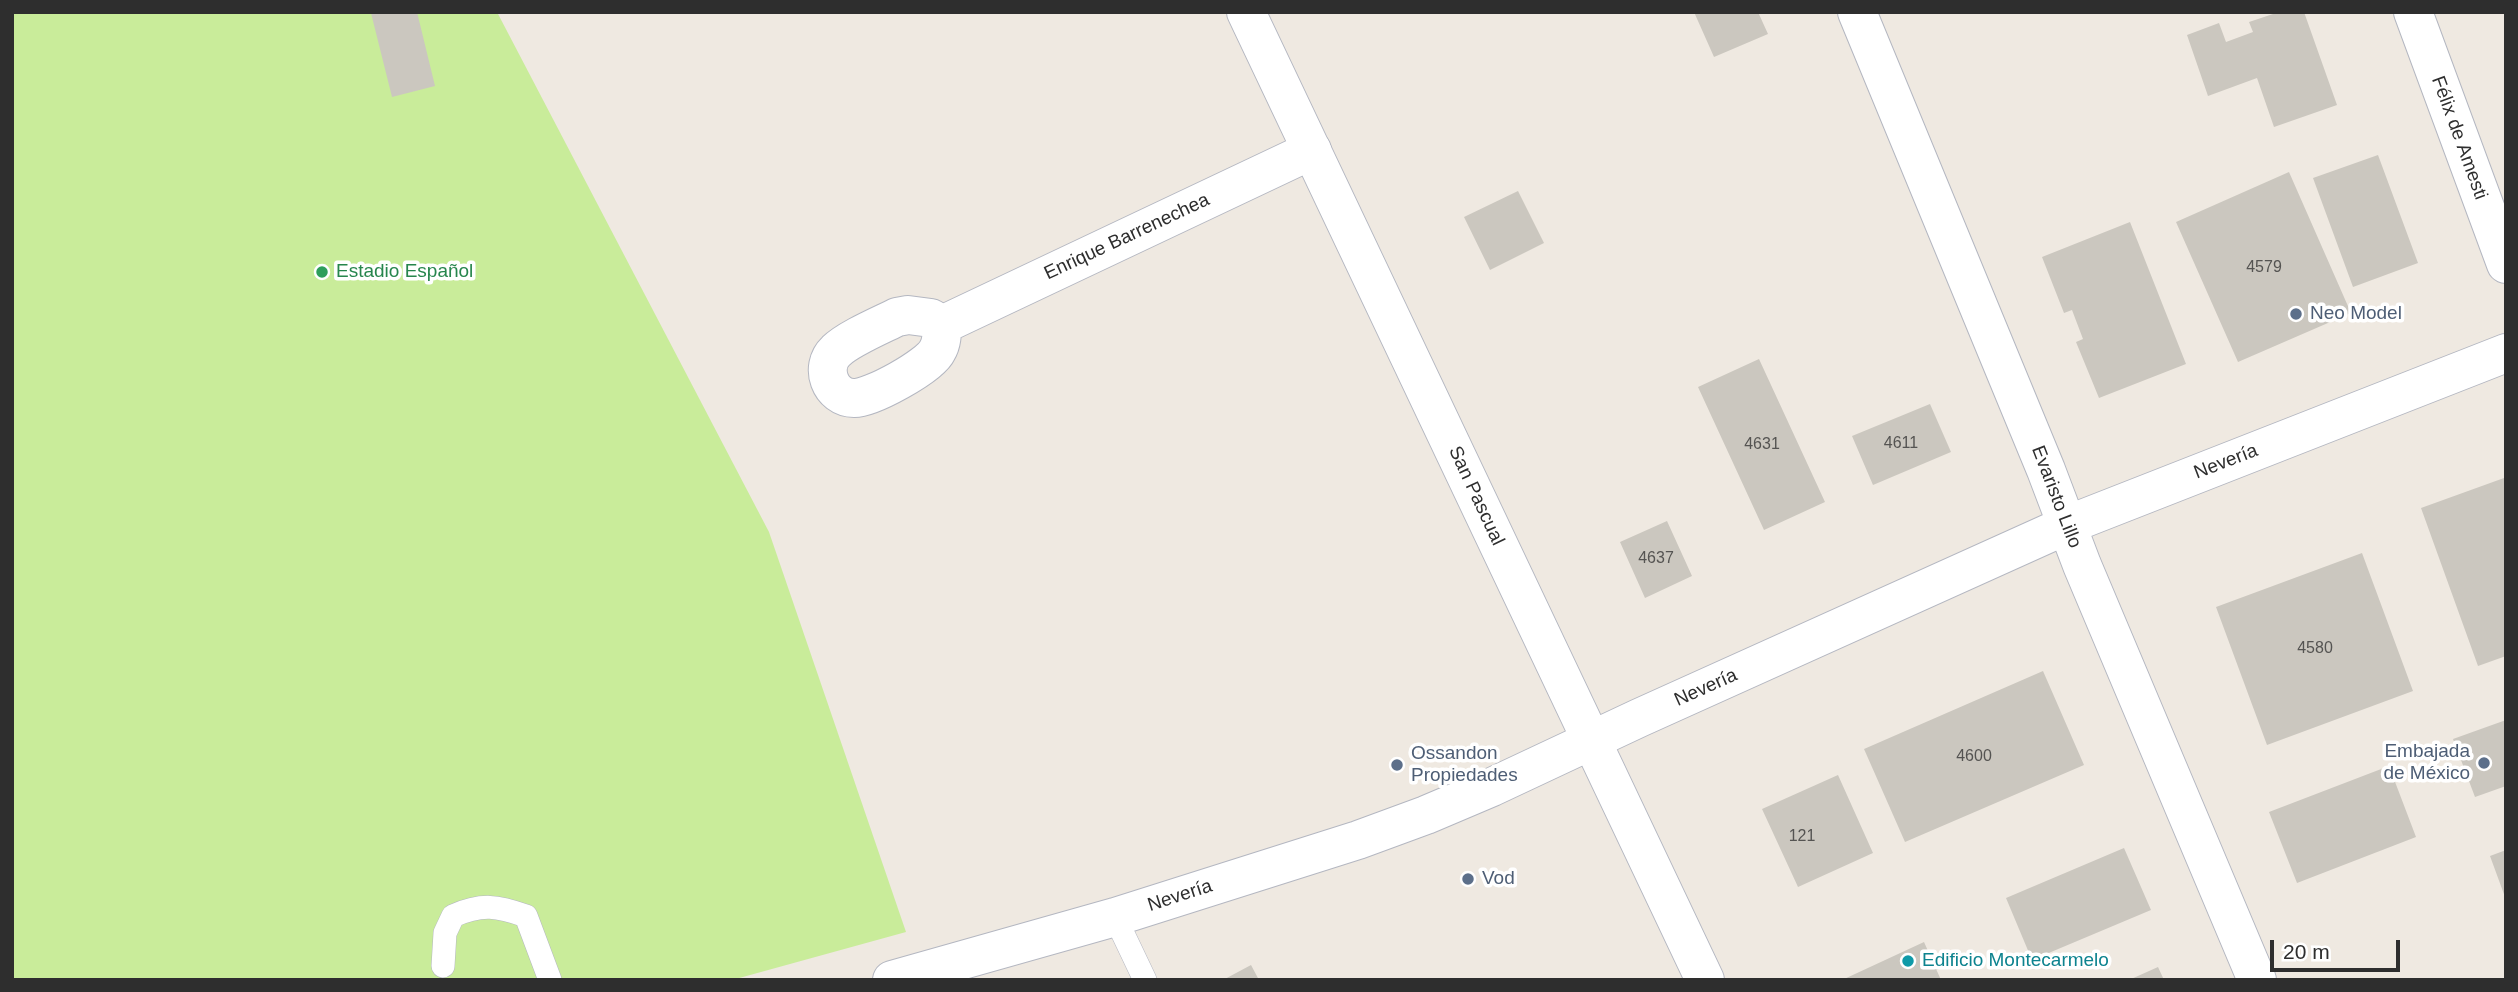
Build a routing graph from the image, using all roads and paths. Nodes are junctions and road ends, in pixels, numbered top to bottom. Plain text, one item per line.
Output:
1 (1246, 12) edge
2 (1857, 12) edge
3 (2413, 12) edge
4 (1312, 150) junction
5 (2506, 264) edge
6 (942, 325) dead end
7 (2506, 354) edge
8 (2067, 525) junction
9 (1592, 740) junction
10 (1115, 917) junction
11 (443, 965) dead end
12 (550, 980) edge
13 (892, 980) edge
14 (1145, 980) edge
15 (1706, 980) edge
16 (2257, 980) edge

1 - 4 street, San Pascual
2 - 8 street, Evaristo Lillo
3 - 5 street, Félix de Amesti
4 - 6 street, Enrique Barrenechea
4 - 9 street, San Pascual
7 - 8 street, Nevería
8 - 9 street, Nevería
8 - 16 street, Evaristo Lillo
9 - 10 street, Nevería
9 - 15 street, San Pascual
10 - 13 street, Nevería
10 - 14 lane
11 - 12 lane

